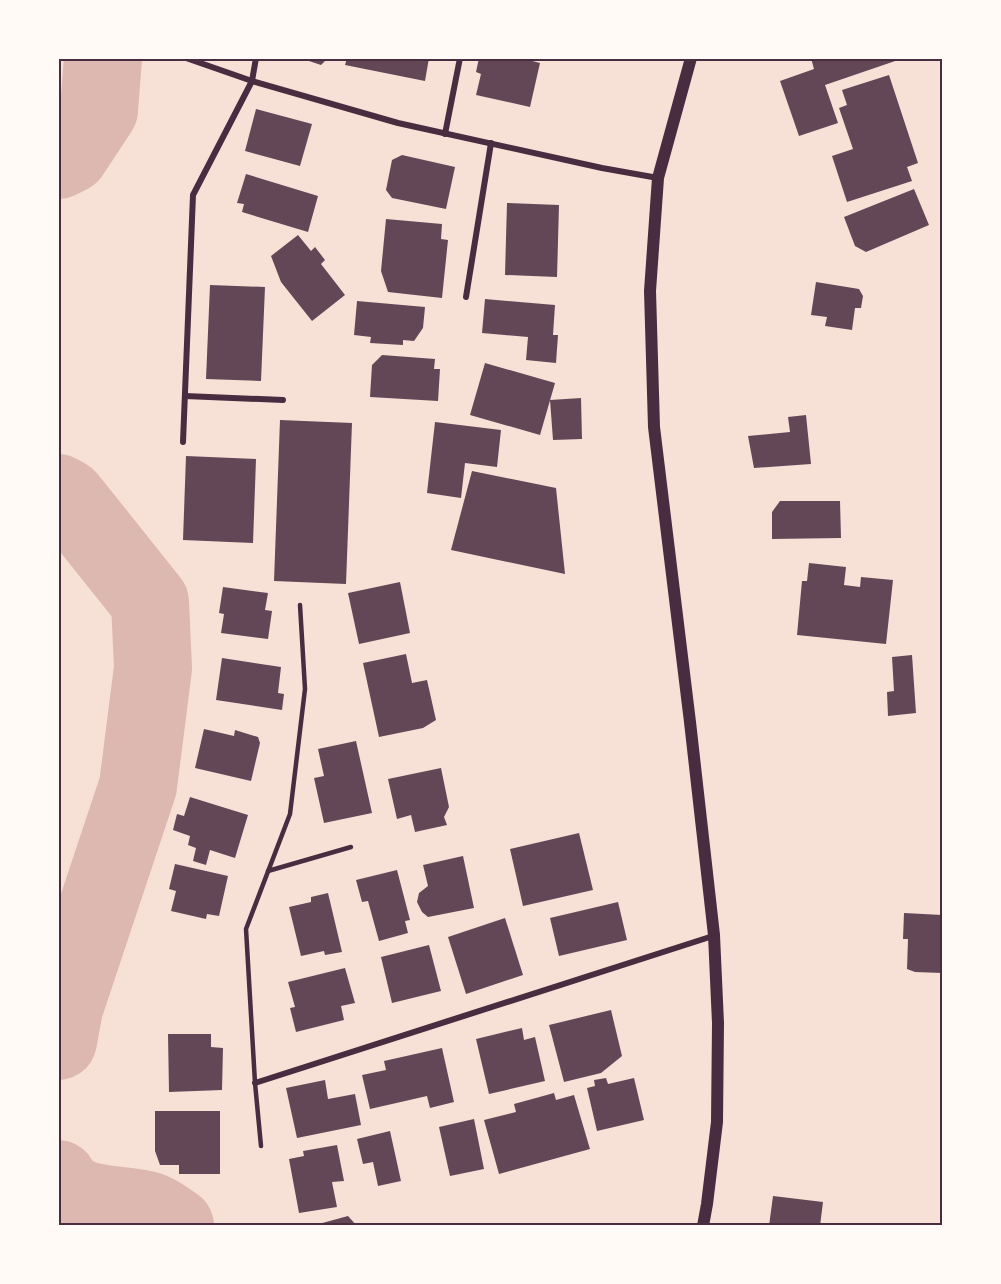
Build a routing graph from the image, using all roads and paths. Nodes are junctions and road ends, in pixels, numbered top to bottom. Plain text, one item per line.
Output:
1 (186, 58) edge
2 (256, 58) edge
3 (460, 58) edge
4 (691, 58) edge
5 (252, 81) junction
6 (445, 134) junction
7 (491, 143) junction
8 (658, 178) junction
9 (466, 297) dead end
10 (185, 396) junction
11 (284, 400) dead end
12 (183, 442) dead end
13 (300, 605) dead end
14 (351, 847) dead end
15 (268, 871) junction
16 (714, 935) junction
17 (255, 1083) junction
18 (261, 1146) dead end
19 (703, 1226) edge

1 - 5 street
2 - 5 street
3 - 6 street
4 - 8 main road
5 - 6 street
5 - 10 street
6 - 7 street
7 - 8 street
7 - 9 street
8 - 16 main road
10 - 11 street
10 - 12 street
13 - 15 lane
14 - 15 lane
15 - 17 lane
16 - 17 street
16 - 19 main road
17 - 18 lane

